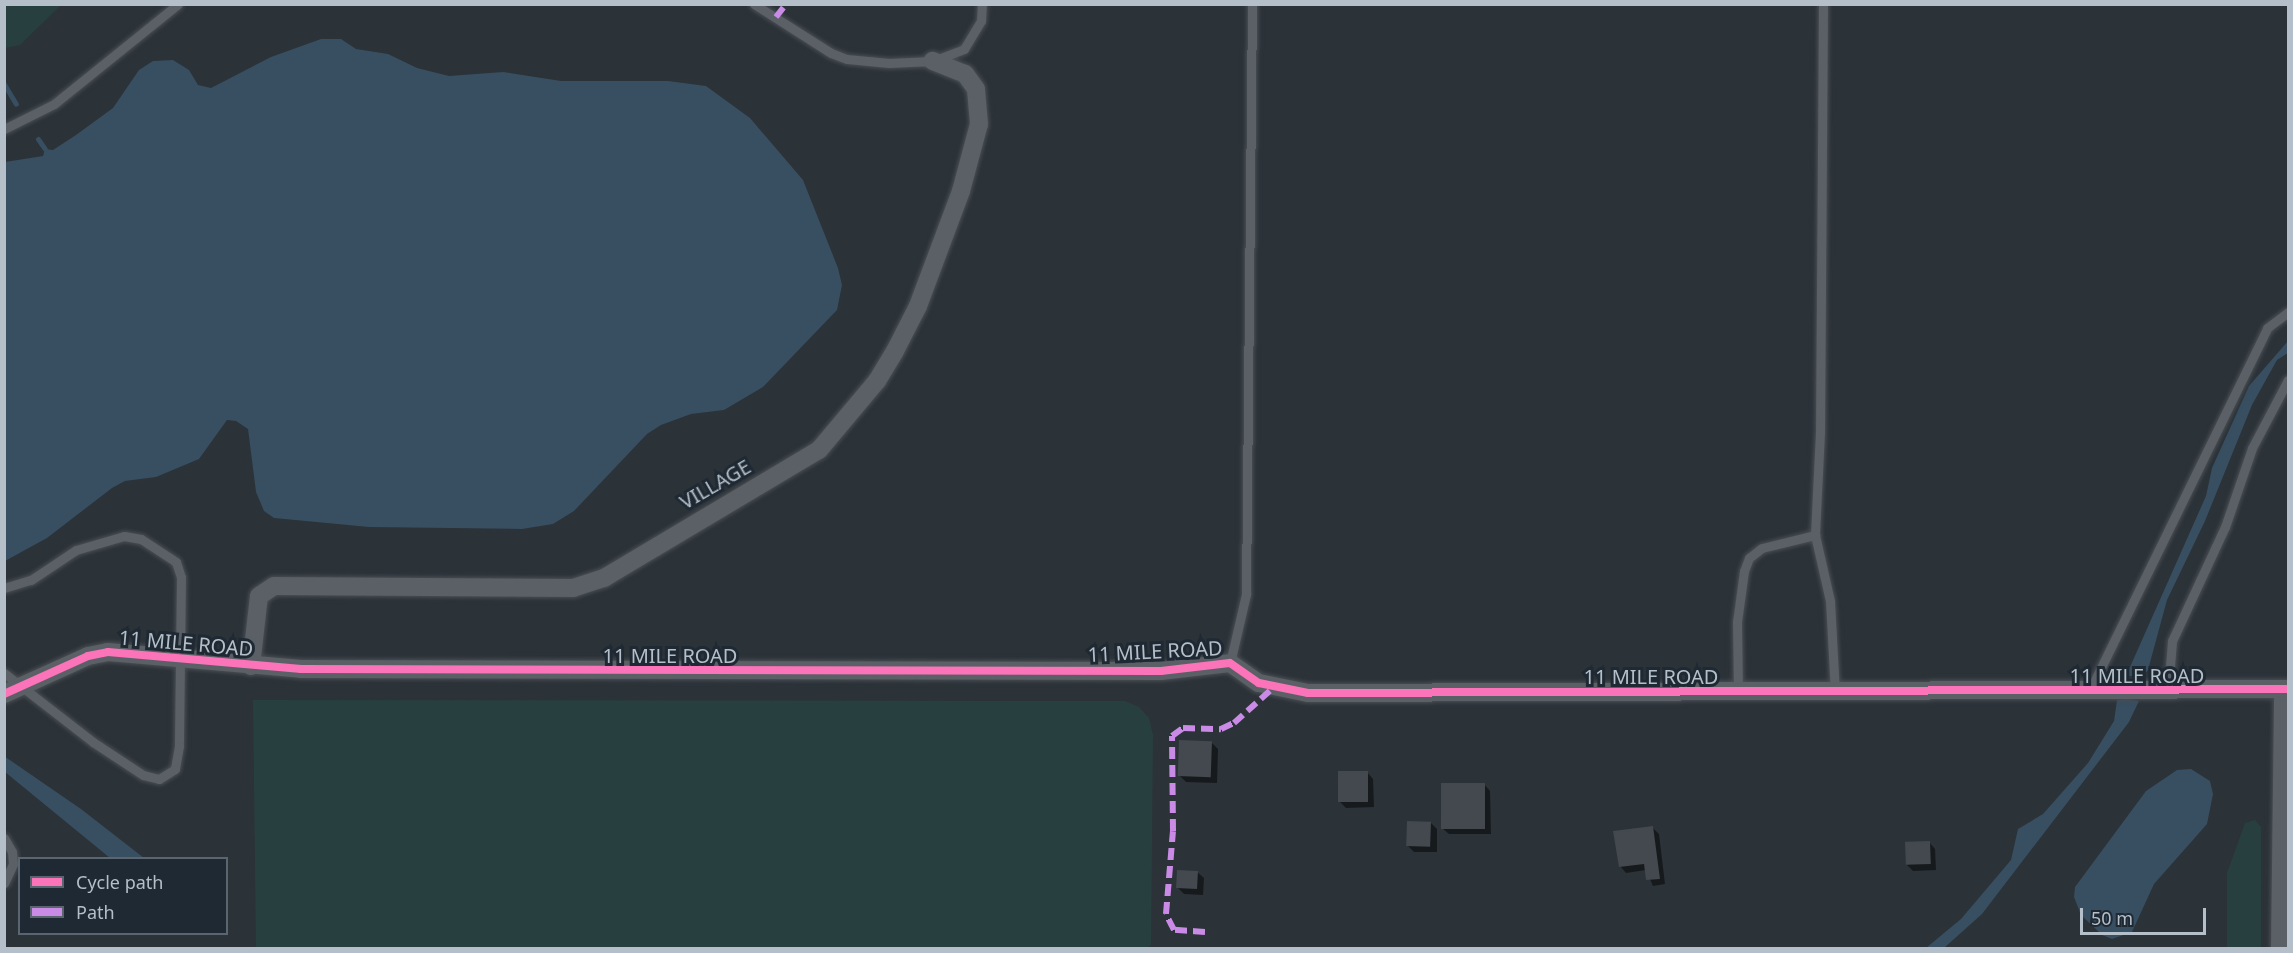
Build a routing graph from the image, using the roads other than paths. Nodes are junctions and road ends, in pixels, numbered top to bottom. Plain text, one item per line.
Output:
1 (178, 4) edge
2 (754, 4) edge
3 (982, 4) edge
4 (1252, 4) edge
5 (1823, 4) edge
6 (933, 61) junction
7 (4, 129) edge
8 (2289, 312) edge
9 (2289, 380) edge
10 (1815, 535) junction
11 (4, 588) edge
12 (179, 657) junction
13 (1230, 663) junction
14 (251, 666) junction
15 (4, 673) edge
16 (23, 686) junction
17 (2286, 689) edge
18 (1835, 692) junction
19 (2089, 692) junction
20 (2168, 692) junction
21 (1738, 693) junction
22 (4, 694) edge
23 (4, 838) edge
24 (4, 884) edge
25 (2280, 948) edge

1 - 7 lane
2 - 6 lane
3 - 6 lane
4 - 13 lane
5 - 10 lane
6 - 14 street, VILLAGE
8 - 19 lane
9 - 20 lane
10 - 18 lane
10 - 21 lane
11 - 12 lane
12 - 14 street, 11 MILE ROAD
12 - 16 street, 11 MILE ROAD
12 - 16 lane
13 - 14 street, 11 MILE ROAD
13 - 21 street, 11 MILE ROAD
15 - 16 lane
16 - 22 street, 11 MILE ROAD
17 - 20 street, 11 MILE ROAD
17 - 25 street
18 - 19 street, 11 MILE ROAD
18 - 21 street, 11 MILE ROAD
19 - 20 street, 11 MILE ROAD
23 - 24 lane

